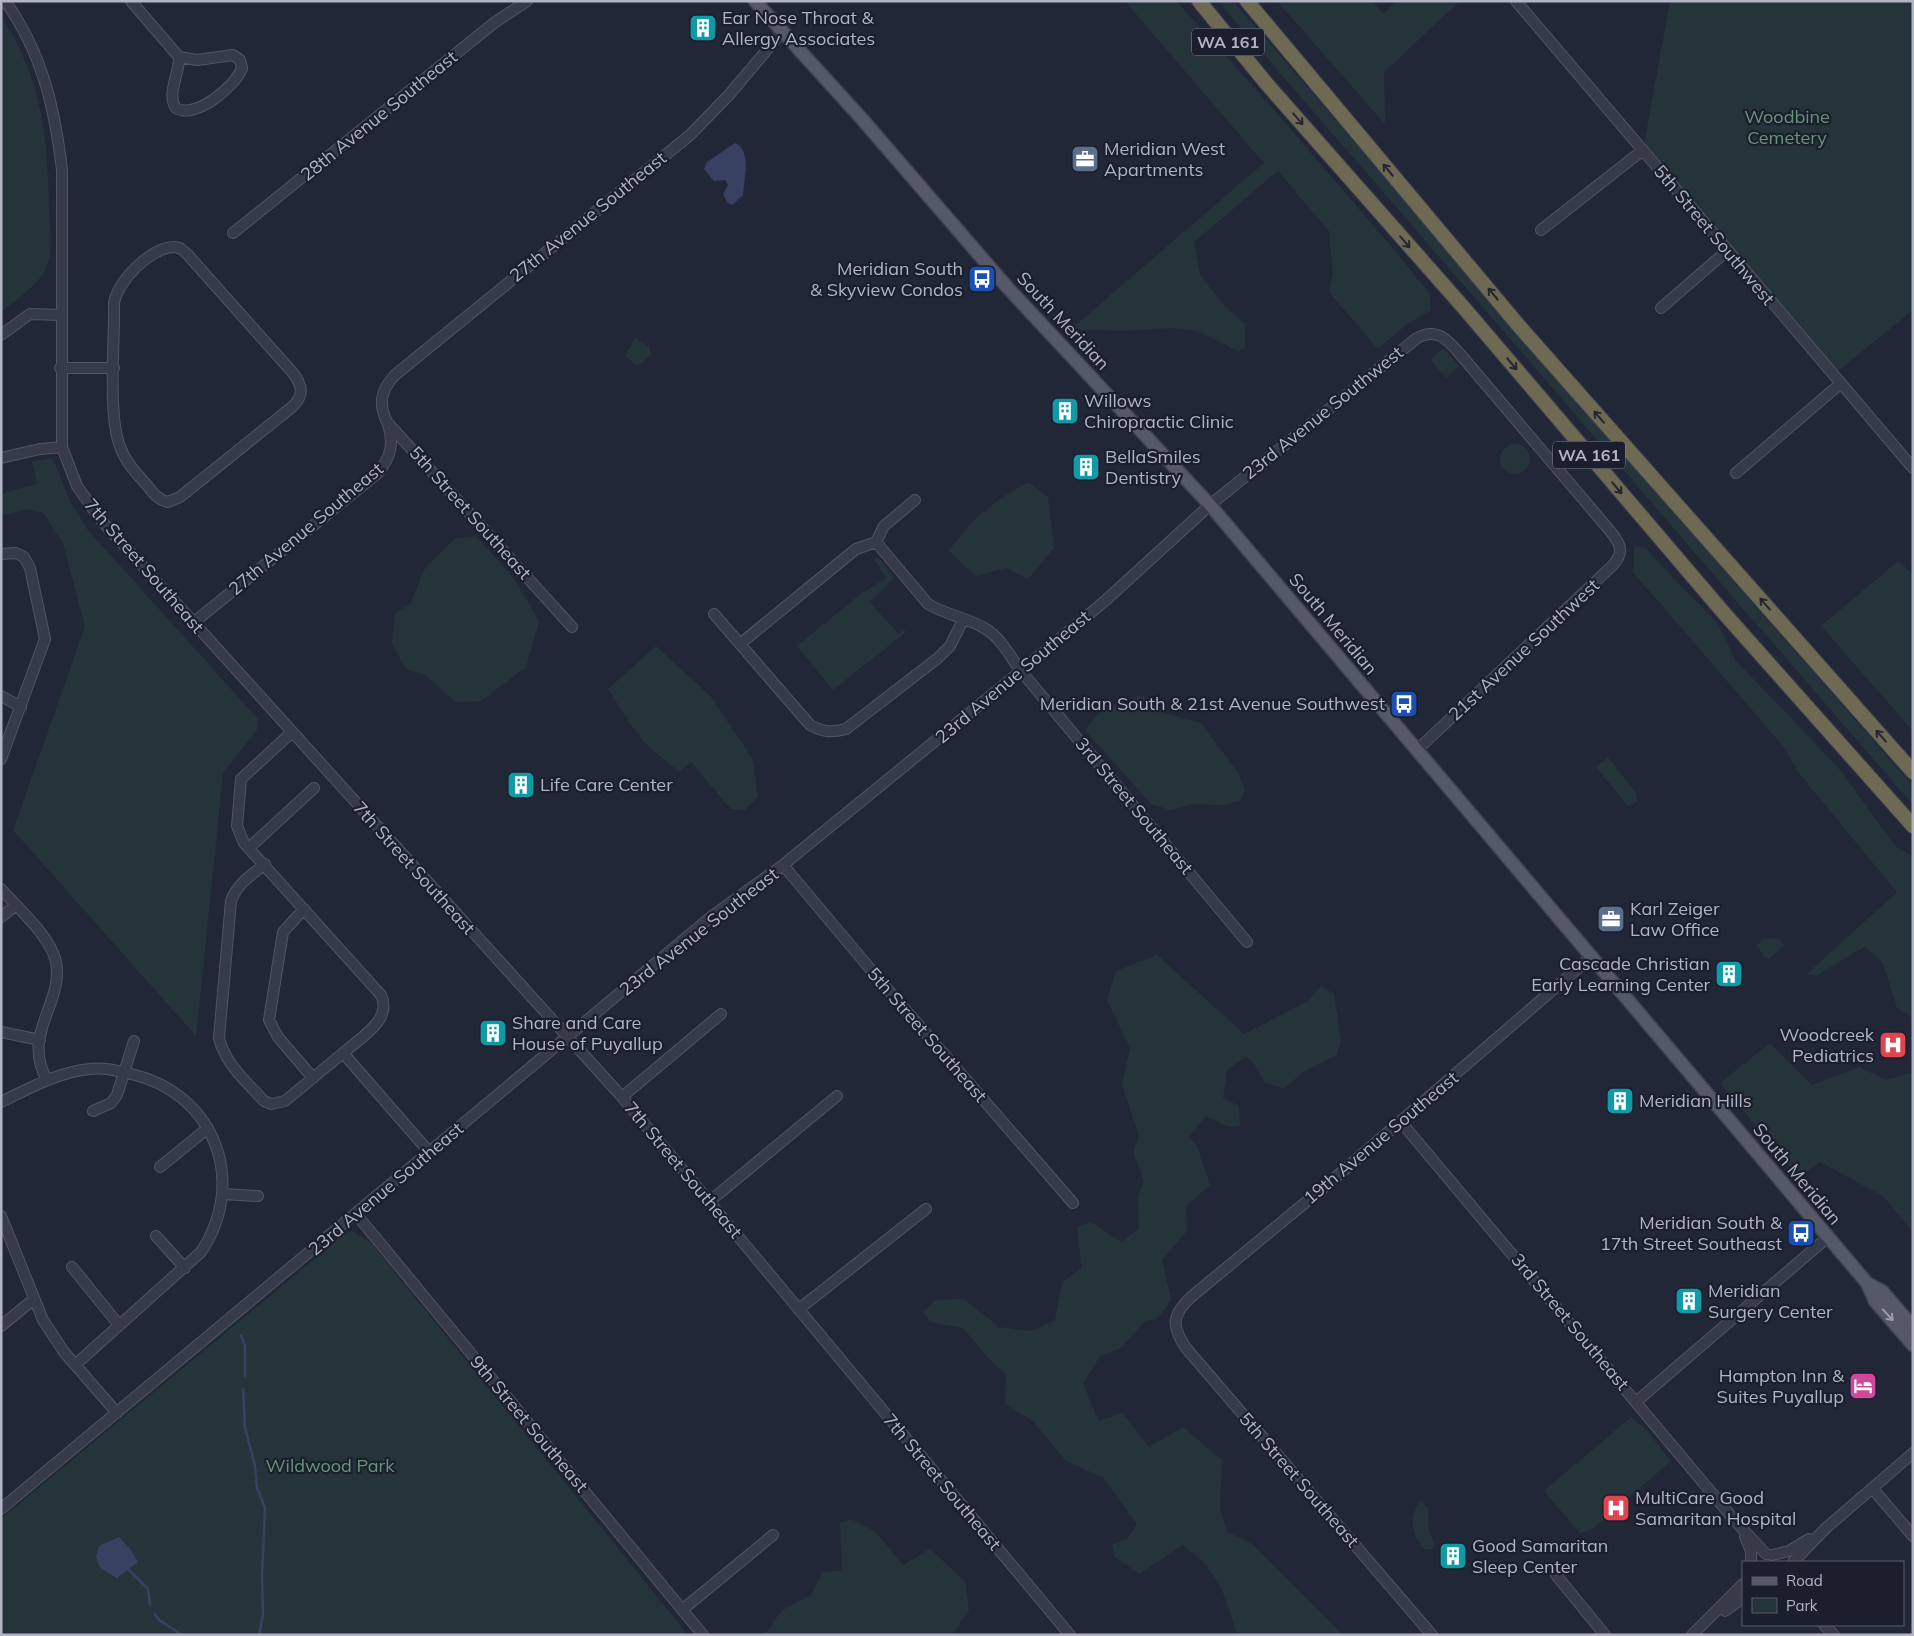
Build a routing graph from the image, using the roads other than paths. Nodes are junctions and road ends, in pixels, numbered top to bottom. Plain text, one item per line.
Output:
1 (6, 1) edge
2 (131, 1) edge
3 (527, 1) edge
4 (755, 1) edge
5 (1190, 1) edge
6 (1199, 1) edge
7 (1247, 1) edge
8 (1254, 1) edge
9 (1516, 1) edge
10 (784, 31) junction
11 (179, 56) junction
12 (1294, 58) junction
13 (1266, 83) junction
14 (1643, 150) junction
15 (1541, 230) dead end
16 (233, 233) dead end
17 (1728, 250) junction
18 (1661, 308) dead end
19 (61, 315) junction
20 (1, 336) edge
21 (60, 368) junction
22 (114, 368) junction
23 (1840, 384) junction
24 (387, 422) junction
25 (62, 448) junction
26 (2, 456) edge
27 (1913, 468) edge
28 (1736, 472) dead end
29 (915, 500) dead end
30 (1210, 505) junction
31 (876, 542) junction
32 (1620, 544) joint
33 (1, 554) edge
34 (714, 614) dead end
35 (963, 620) junction
36 (193, 623) junction
37 (572, 627) dead end
38 (740, 644) junction
39 (1021, 671) junction
40 (1, 696) edge
41 (21, 707) junction
42 (291, 733) junction
43 (1417, 750) junction
44 (1, 759) edge
45 (1913, 772) edge
46 (314, 788) dead end
47 (1913, 826) edge
48 (249, 848) junction
49 (265, 864) junction
50 (783, 865) junction
51 (1, 889) edge
52 (16, 905) junction
53 (304, 909) junction
54 (1, 918) edge
55 (1247, 942) dead end
56 (1591, 957) junction
57 (721, 1014) dead end
58 (1, 1032) edge
59 (567, 1038) junction
60 (40, 1040) junction
61 (134, 1041) dead end
62 (343, 1053) junction
63 (124, 1072) junction
64 (313, 1078) junction
65 (47, 1080) junction
66 (837, 1096) dead end
67 (622, 1097) junction
68 (1, 1102) edge
69 (93, 1111) dead end
70 (1401, 1122) junction
71 (208, 1128) junction
72 (430, 1152) junction
73 (160, 1167) dead end
74 (223, 1194) junction
75 (258, 1196) dead end
76 (710, 1201) junction
77 (1072, 1203) dead end
78 (926, 1209) dead end
79 (356, 1214) junction
80 (1, 1216) edge
81 (156, 1236) dead end
82 (1828, 1237) junction
83 (72, 1268) dead end
84 (185, 1268) junction
85 (1867, 1283) junction
86 (34, 1299) junction
87 (799, 1309) junction
88 (1176, 1320) joint
89 (119, 1325) junction
90 (1, 1326) edge
91 (1913, 1327) edge
92 (1913, 1345) edge
93 (74, 1365) junction
94 (1637, 1401) junction
95 (117, 1413) junction
96 (1913, 1453) edge
97 (1872, 1488) junction
98 (1, 1510) edge
99 (1737, 1523) junction
100 (1826, 1528) junction
101 (773, 1535) dead end
102 (1913, 1536) edge
103 (1769, 1555) junction
104 (1752, 1561) edge
105 (1753, 1561) edge
106 (1780, 1561) edge
107 (1794, 1561) edge
108 (1556, 1574) dead end
109 (1742, 1585) edge
110 (1742, 1599) edge
111 (682, 1610) junction
112 (1825, 1626) edge
113 (1694, 1632) edge
114 (703, 1635) edge
115 (1070, 1635) edge
116 (1432, 1635) edge
117 (1605, 1635) edge
118 (1834, 1635) edge

1 - 19 street, 7th Street Southeast
2 - 11 street
3 - 16 street, 28th Avenue Southeast
4 - 10 main road, South Meridian
5 - 13 highway, WA 161
6 - 13 highway
7 - 12 highway
8 - 12 highway, WA 161
9 - 14 street, 5th Street Southwest
10 - 24 street, 27th Avenue Southeast
10 - 30 main road, South Meridian
11 - 11 street
45 -> 12 highway, WA 161
13 -> 47 highway, WA 161
14 - 15 street
14 - 17 street, 5th Street Southwest
17 - 18 street
17 - 23 street, 5th Street Southwest
19 - 20 street
19 - 21 street, 7th Street Southeast
21 - 22 street
21 - 25 street, 7th Street Southeast
22 - 22 street
23 - 27 street, 5th Street Southwest
23 - 28 street
24 - 36 street, 27th Avenue Southeast
24 - 37 street, 5th Street Southeast
25 - 26 street
25 - 36 street, 7th Street Southeast
29 - 31 street
30 - 32 street, 23rd Avenue Southwest
30 - 39 street, 23rd Avenue Southeast
30 - 43 main road, South Meridian
31 - 35 street, 3rd Street Southeast
31 - 38 street
32 - 43 street, 21st Avenue Southwest
33 - 41 street
34 - 38 street
35 - 38 street
35 - 39 street, 3rd Street Southeast
36 - 42 street, 7th Street Southeast
39 - 50 street, 23rd Avenue Southeast
39 - 55 street, 3rd Street Southeast
40 - 41 street
41 - 44 street
42 - 48 street
42 - 59 street, 7th Street Southeast
43 - 56 main road, South Meridian
46 - 48 street
48 - 49 street
49 - 53 street
49 - 64 street
50 - 59 street, 23rd Avenue Southeast
50 - 77 street, 5th Street Southeast
51 - 52 street
52 - 54 street
52 - 60 street
53 - 62 street
53 - 64 street
56 - 70 street, 19th Avenue Southeast
56 - 82 main road, South Meridian
57 - 67 street
58 - 60 street
59 - 67 street, 7th Street Southeast
59 - 72 street, 23rd Avenue Southeast
60 - 65 street
61 - 63 street
62 - 64 street
62 - 72 street
63 - 65 street
63 - 69 street
63 - 71 street
65 - 68 street
66 - 76 street
67 - 76 street, 7th Street Southeast
70 - 88 street, 19th Avenue Southeast
70 - 94 street, 3rd Street Southeast
71 - 73 street
71 - 74 street
72 - 79 street, 23rd Avenue Southeast
74 - 75 street
74 - 84 street
76 - 87 street, 7th Street Southeast
78 - 87 street
79 - 95 street, 23rd Avenue Southeast
79 - 111 street, 9th Street Southeast
80 - 86 street
81 - 84 street
82 - 85 main road, South Meridian
82 - 94 street
83 - 89 street
84 - 89 street
85 - 91 main road, South Meridian
85 -> 92 main road, South Meridian
86 - 90 street
86 - 93 street
87 - 115 street, 7th Street Southeast
88 - 116 street, 5th Street Southeast
89 - 93 street
93 - 95 street
94 - 99 street, 3rd Street Southeast
95 - 98 street, 23rd Avenue Southeast
96 - 97 street
97 - 100 street
97 - 102 street
99 - 103 street, 3rd Street Southeast
99 - 104 street, 3rd Street Southeast
100 - 103 street
100 - 107 street
101 - 111 street
103 - 105 street
103 - 106 street, 3rd Street Southeast
108 - 117 street
109 - 113 street
110 - 113 street
111 - 114 street, 9th Street Southeast
112 - 118 street

